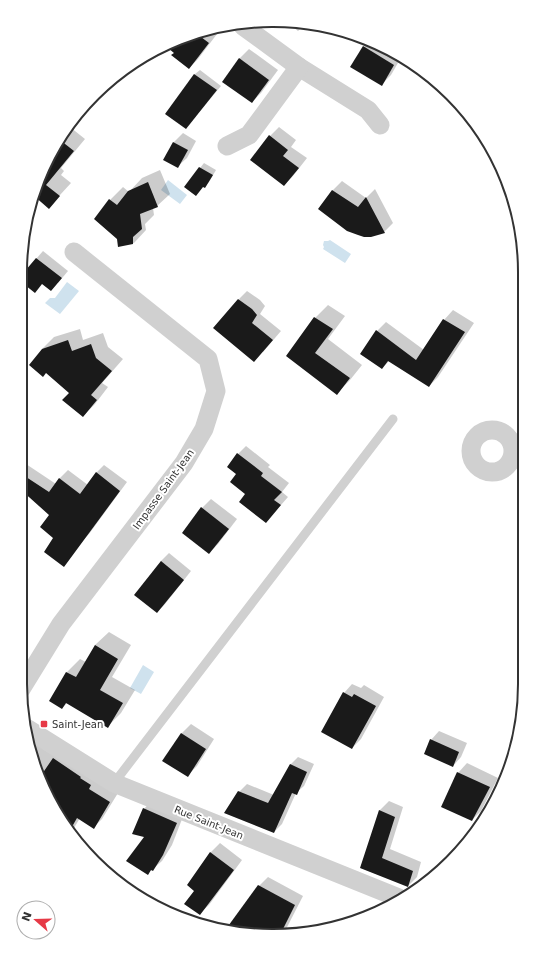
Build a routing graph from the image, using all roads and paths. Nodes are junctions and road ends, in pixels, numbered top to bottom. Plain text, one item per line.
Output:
1 (247, 29) edge
2 (299, 66) junction
3 (380, 125) dead end
4 (227, 146) dead end
5 (74, 252) dead end
6 (393, 419) dead end
7 (27, 679) edge
8 (32, 732) edge
9 (114, 782) junction
10 (395, 896) edge

1 - 2 street
2 - 3 street
2 - 4 street
5 - 7 street, Impasse Saint-Jean
6 - 9 lane
8 - 9 street, Rue Saint-Jean
9 - 10 street, Rue Saint-Jean

